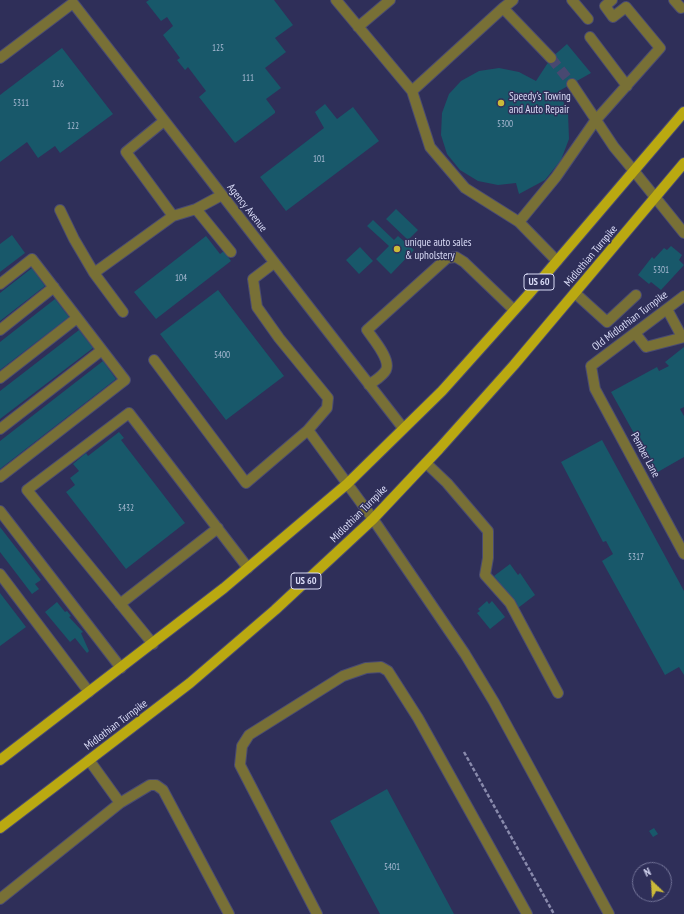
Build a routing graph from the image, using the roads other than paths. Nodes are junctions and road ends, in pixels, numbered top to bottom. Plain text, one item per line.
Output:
1 (336, 0) edge
2 (390, 0) edge
3 (512, 0) edge
4 (572, 0) edge
5 (612, 0) edge
6 (503, 8) junction
7 (588, 19) dead end
8 (358, 27) junction
9 (590, 37) dead end
10 (0, 58) edge
11 (551, 58) tunnel mouth
12 (572, 84) tunnel mouth
13 (627, 86) junction
14 (412, 91) junction
15 (684, 112) edge
16 (164, 121) junction
17 (595, 121) junction
18 (684, 163) edge
19 (634, 170) junction
20 (222, 195) junction
21 (655, 197) junction
22 (196, 209) junction
23 (60, 210) dead end
24 (173, 216) junction
25 (519, 222) junction
26 (684, 233) edge
27 (231, 252) dead end
28 (557, 260) junction
29 (274, 263) junction
30 (94, 273) junction
31 (0, 284) edge
32 (54, 287) junction
33 (575, 293) junction
34 (636, 295) dead end
35 (684, 296) edge
36 (667, 309) junction
37 (514, 310) junction
38 (123, 312) dead end
39 (77, 318) junction
40 (0, 330) edge
41 (635, 333) junction
42 (683, 337) edge
43 (102, 350) junction
44 (154, 360) dead end
45 (591, 366) joint
46 (0, 378) edge
47 (369, 384) junction
48 (403, 428) junction
49 (0, 429) edge
50 (308, 430) junction
51 (426, 463) junction
52 (0, 477) edge
53 (347, 484) junction
54 (0, 511) edge
55 (373, 519) junction
56 (218, 528) junction
57 (684, 554) edge
58 (248, 568) junction
59 (0, 574) edge
60 (120, 604) junction
61 (152, 644) junction
62 (121, 668) junction
63 (90, 692) junction
64 (558, 693) dead end
65 (1, 757) edge
66 (89, 760) junction
67 (120, 803) junction
68 (0, 828) edge
69 (0, 899) edge
70 (229, 914) edge
71 (318, 914) edge
72 (526, 914) edge
73 (609, 914) edge

1 - 8 street
2 - 8 street
3 - 6 street
4 - 7 street
5 - 13 street
6 - 11 street
6 - 14 street
8 - 14 street
9 - 13 street
10 - 16 street, Agency Avenue
12 - 17 street
13 - 17 street
14 - 25 street
15 - 19 main road, Midlothian Turnpike / US 60
16 - 20 street, Agency Avenue
16 - 24 street
17 - 19 street
17 - 25 street
18 - 21 main road, Midlothian Turnpike / US 60
19 - 21 street
19 - 28 main road, Midlothian Turnpike / US 60
20 - 22 street
20 - 29 street, Agency Avenue
21 - 26 street
21 - 33 main road, Midlothian Turnpike / US 60
22 - 24 street
22 - 27 street
23 - 30 street
24 - 30 street
25 - 28 street
28 - 37 main road, Midlothian Turnpike / US 60
29 - 47 street, Agency Avenue
29 - 50 street
30 - 38 street
31 - 32 street
32 - 39 street
32 - 40 street
33 - 34 street
33 - 51 main road, Midlothian Turnpike / US 60
35 - 36 street, Old Midlothian Turnpike
36 - 41 street, Old Midlothian Turnpike
36 - 42 street
37 - 47 street
37 - 48 main road, Midlothian Turnpike / US 60
39 - 43 street
39 - 46 street
41 - 42 street
41 - 45 street, Old Midlothian Turnpike
43 - 49 street
43 - 52 street
44 - 50 street
45 - 57 street, Pember Lane
47 - 48 street, Agency Avenue
48 - 53 main road, Midlothian Turnpike / US 60
50 - 53 street
51 - 55 main road, Midlothian Turnpike / US 60
51 - 64 street
53 - 55 street
53 - 58 main road, Midlothian Turnpike / US 60
54 - 62 street
55 - 66 main road, Midlothian Turnpike / US 60
55 - 73 street
56 - 58 street
56 - 60 street
56 - 60 street
58 - 61 main road, Midlothian Turnpike / US 60
59 - 63 street
60 - 61 street
61 - 62 main road, Midlothian Turnpike / US 60
62 - 63 main road, Midlothian Turnpike / US 60
63 - 65 main road, Midlothian Turnpike / US 60
66 - 67 street
66 - 68 main road, Midlothian Turnpike / US 60
67 - 69 street
67 - 70 street
71 - 72 street

